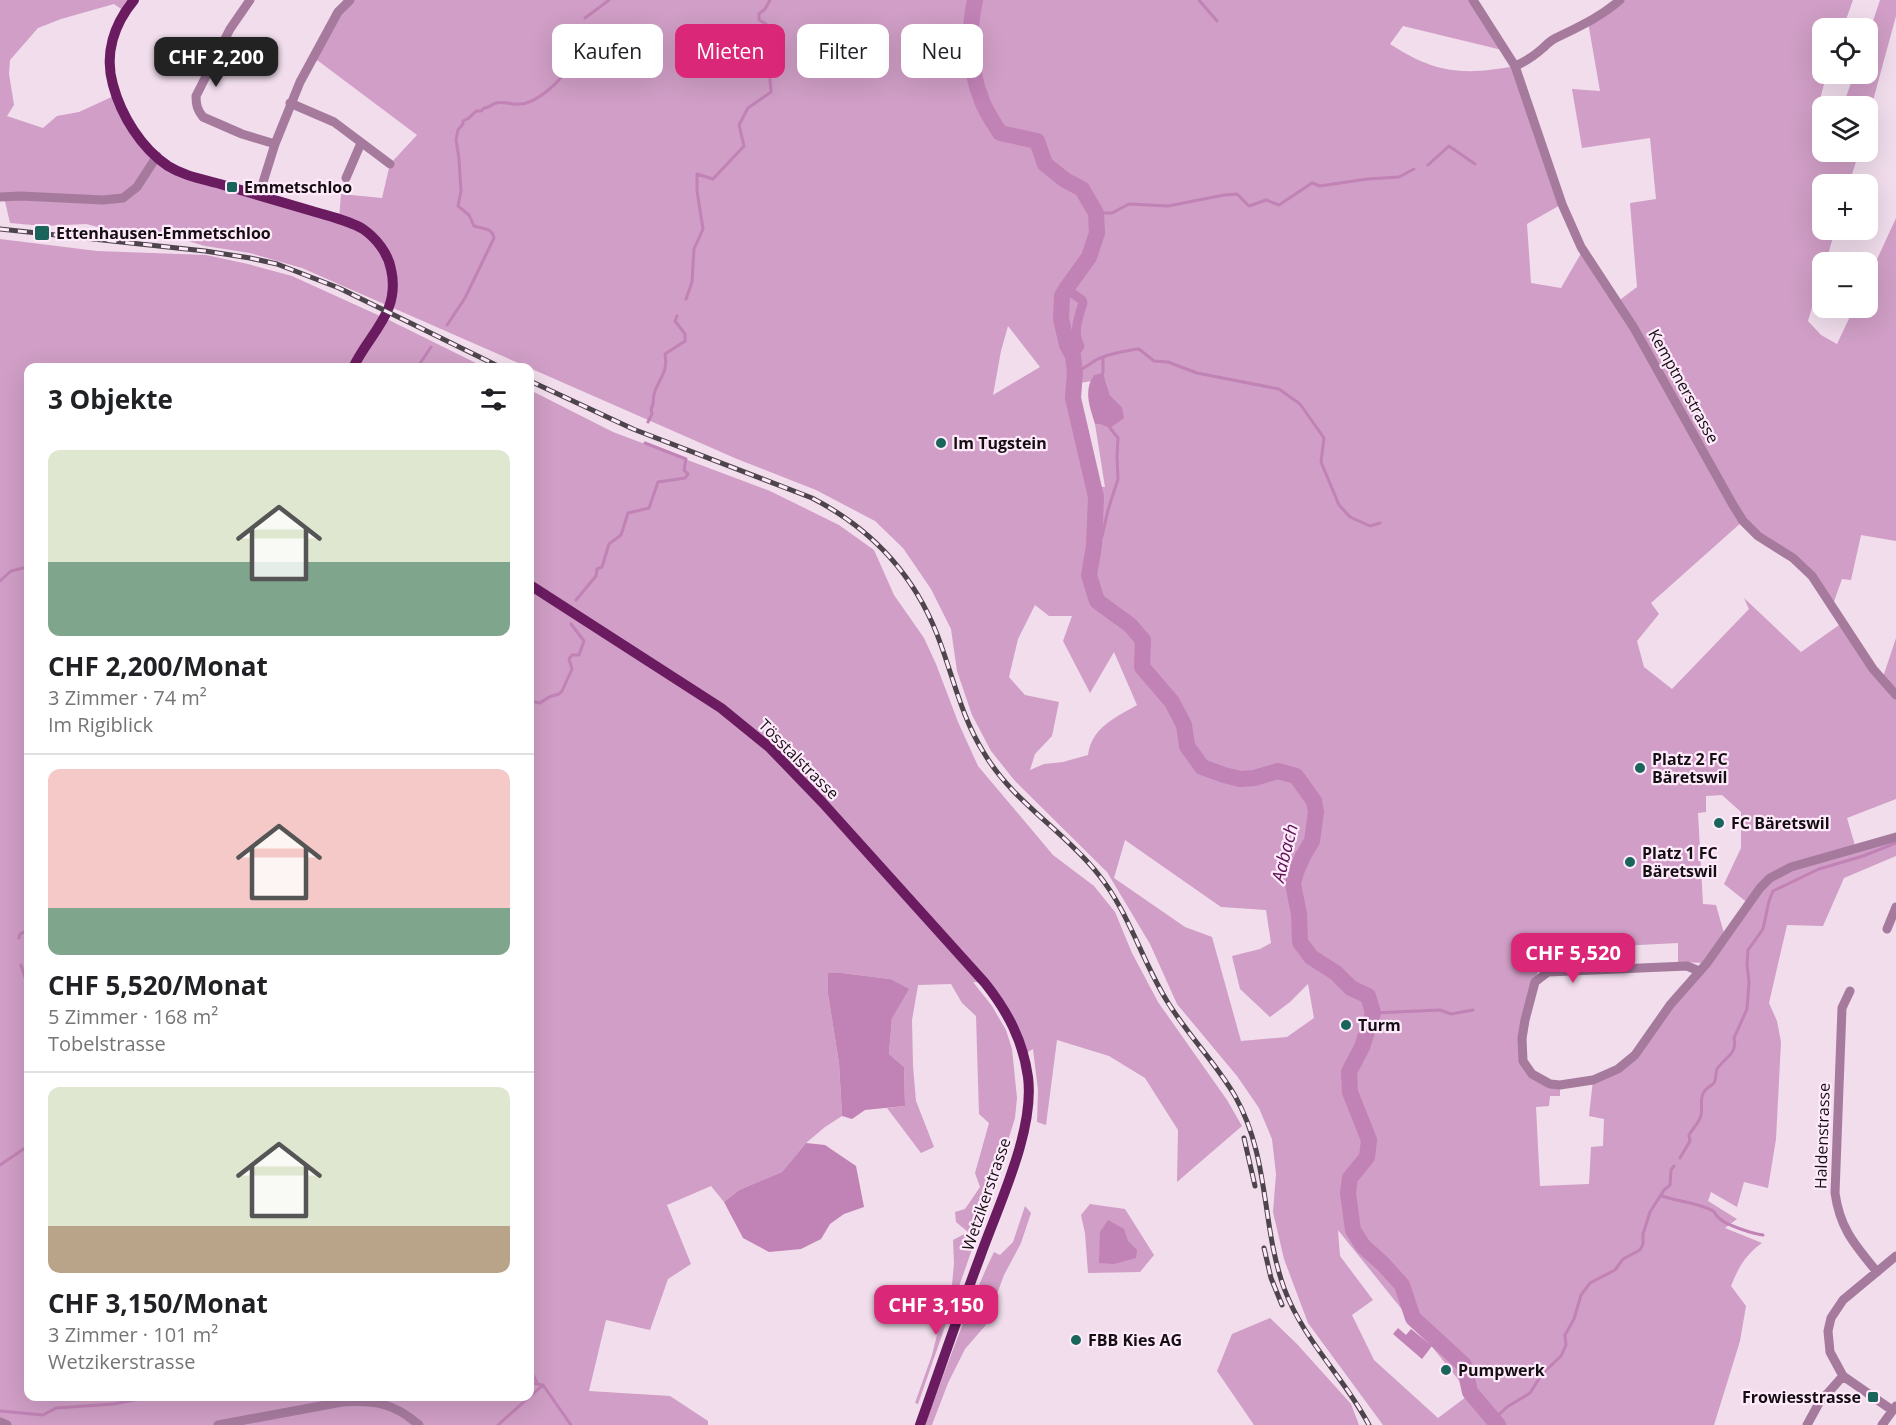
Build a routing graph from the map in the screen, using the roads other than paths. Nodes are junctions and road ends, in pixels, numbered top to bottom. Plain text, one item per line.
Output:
1 (134, 0) edge
2 (250, 0) edge
3 (350, 0) edge
4 (1473, 0) edge
5 (1620, 0) edge
6 (1515, 66) junction
7 (290, 103) junction
8 (361, 143) junction
9 (275, 144) junction
10 (157, 156) junction
11 (390, 164) dead end
12 (346, 178) dead end
13 (260, 195) junction
14 (0, 197) edge
15 (356, 363) edge
16 (534, 588) edge
17 (1896, 695) edge
18 (1896, 837) edge
19 (1896, 907) edge
20 (1887, 929) dead end
21 (1699, 971) junction
22 (1850, 991) dead end
23 (1002, 1005) joint
24 (1896, 1256) edge
25 (1877, 1272) junction
26 (1843, 1376) junction
27 (1894, 1408) edge
28 (0, 1422) edge
29 (6, 1425) edge
30 (218, 1425) edge
31 (419, 1425) edge
32 (920, 1425) edge
33 (1807, 1425) edge
34 (1882, 1425) edge

1 - 10 main road
2 - 9 street
3 - 7 street
4 - 6 street, Kemptnerstrasse
5 - 6 street
6 - 17 street, Kemptnerstrasse
7 - 8 street
7 - 9 street
8 - 11 street
8 - 12 street
9 - 13 street
10 - 13 main road
10 - 14 street
13 - 15 main road
16 - 23 main road, Tösstalstrasse
18 - 21 street
19 - 20 street
21 - 21 street
22 - 25 street, Haldenstrasse
23 - 32 main road, Wetzikerstrasse
24 - 25 street
25 - 26 street
26 - 27 street
26 - 33 street
27 - 34 street
28 - 29 street
30 - 31 street

